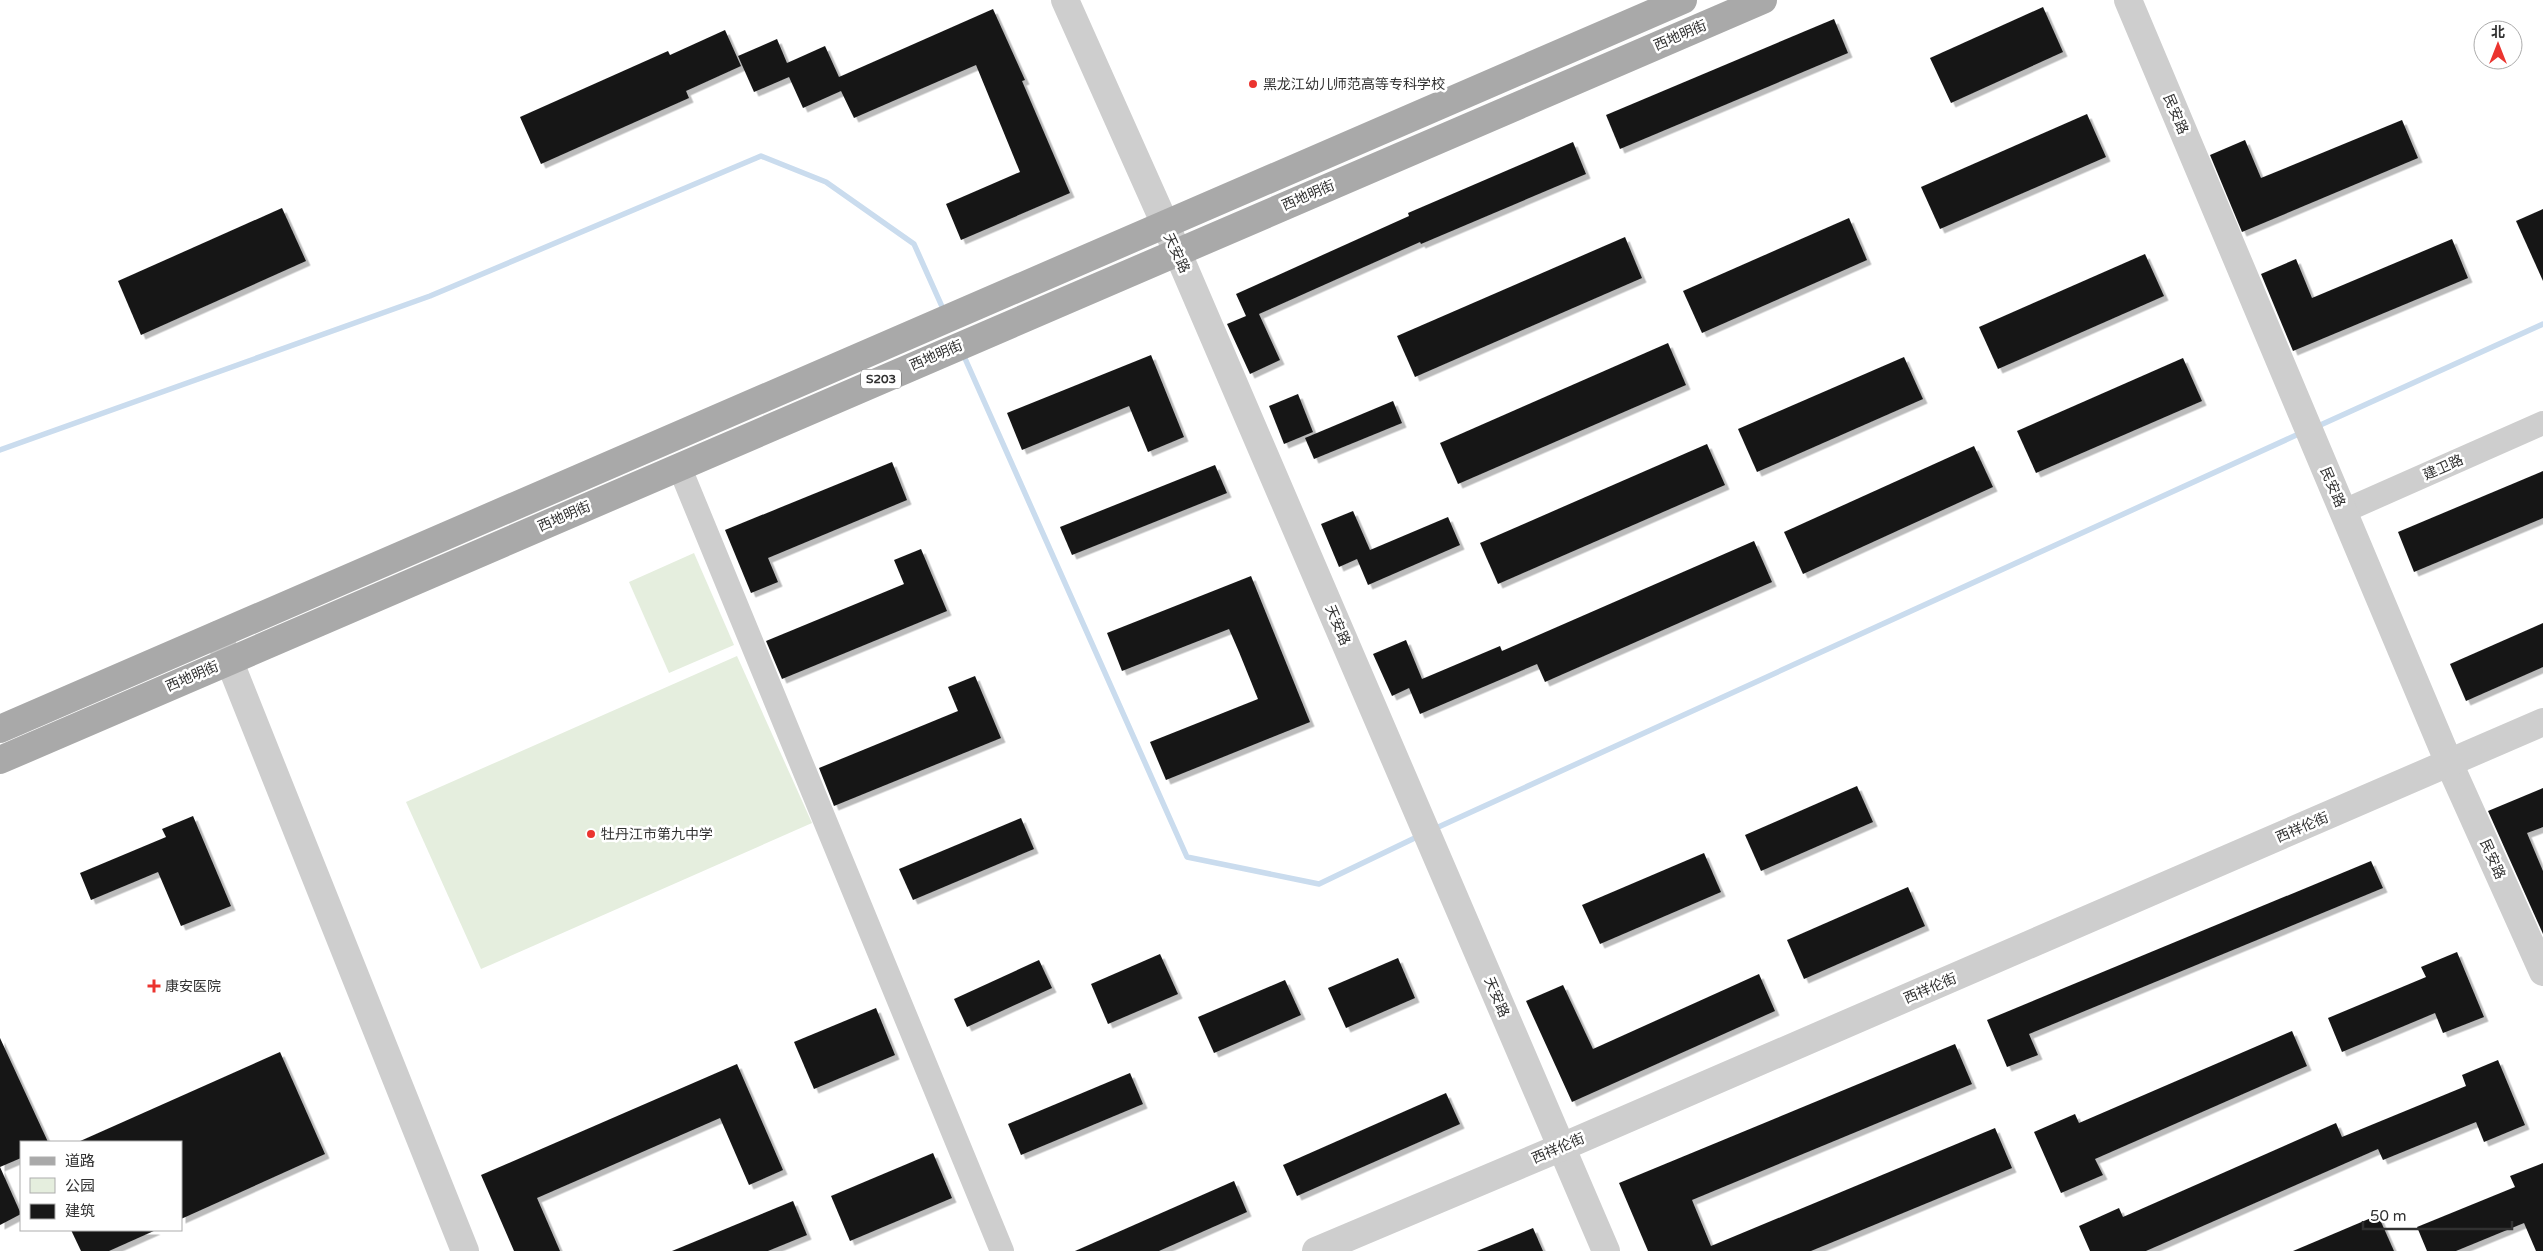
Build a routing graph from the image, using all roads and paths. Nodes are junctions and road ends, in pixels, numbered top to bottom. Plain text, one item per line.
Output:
1 (1065, 0) edge
2 (1683, 0) edge
3 (1763, 0) edge
4 (2128, 0) edge
5 (1164, 224) junction
6 (1177, 251) junction
7 (2543, 423) edge
8 (679, 466) junction
9 (2344, 512) junction
10 (217, 635) junction
11 (229, 660) junction
12 (2543, 722) edge
13 (0, 729) edge
14 (0, 760) edge
15 (2449, 763) junction
16 (2543, 972) edge
17 (1562, 1147) junction
18 (465, 1251) edge
19 (1002, 1251) edge
20 (1316, 1251) edge
21 (1606, 1251) edge

1 - 5 street, 天安路
2 - 5 main road, 西地明街 / S203
3 - 6 main road, 西地明街 / S203
4 - 9 street, 民安路
5 - 6 street, 天安路
5 - 10 main road, 西地明街 / S203
6 - 8 main road, 西地明街 / S203
6 - 17 street, 天安路
7 - 9 street, 建卫路
8 - 11 main road, 西地明街 / S203
8 - 19 street
9 - 15 street, 民安路
10 - 11 street
10 - 13 main road, 西地明街 / S203
11 - 14 main road, 西地明街 / S203
11 - 18 street
12 - 15 street, 西祥伦街
15 - 16 street, 民安路
15 - 17 street, 西祥伦街
17 - 20 street, 西祥伦街
17 - 21 street, 天安路

